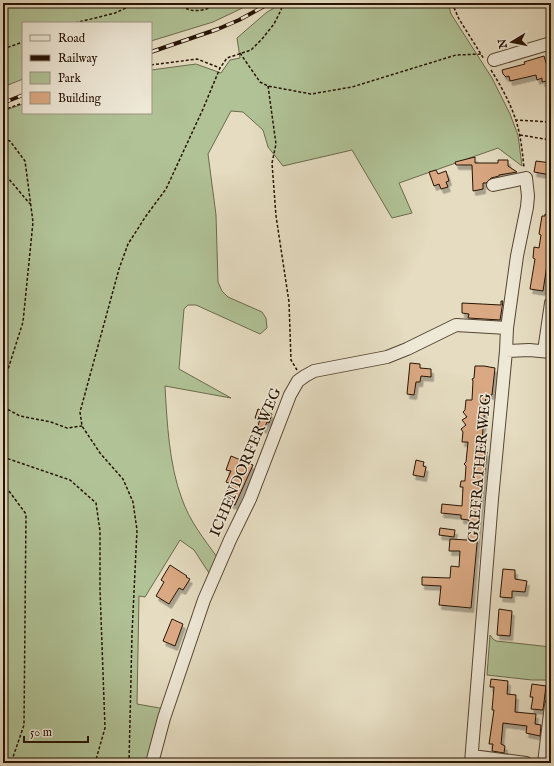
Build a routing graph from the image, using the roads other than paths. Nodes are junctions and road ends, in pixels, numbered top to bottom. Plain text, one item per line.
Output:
1 (551, 43) edge
2 (490, 64) road end
3 (493, 185) dead end
4 (551, 303) edge
5 (506, 328) junction
6 (506, 351) junction
7 (548, 352) edge
8 (551, 705) edge
9 (472, 760) edge
10 (152, 763) edge
11 (526, 763) edge
12 (544, 763) edge

1 - 2 street
3 - 5 street, GREFRATHER WEG
4 - 7 street
5 - 6 street, GREFRATHER WEG
5 - 10 street, ICHENDORFER WEG
6 - 7 street
6 - 9 street, GREFRATHER WEG
8 - 12 street
9 - 11 street

